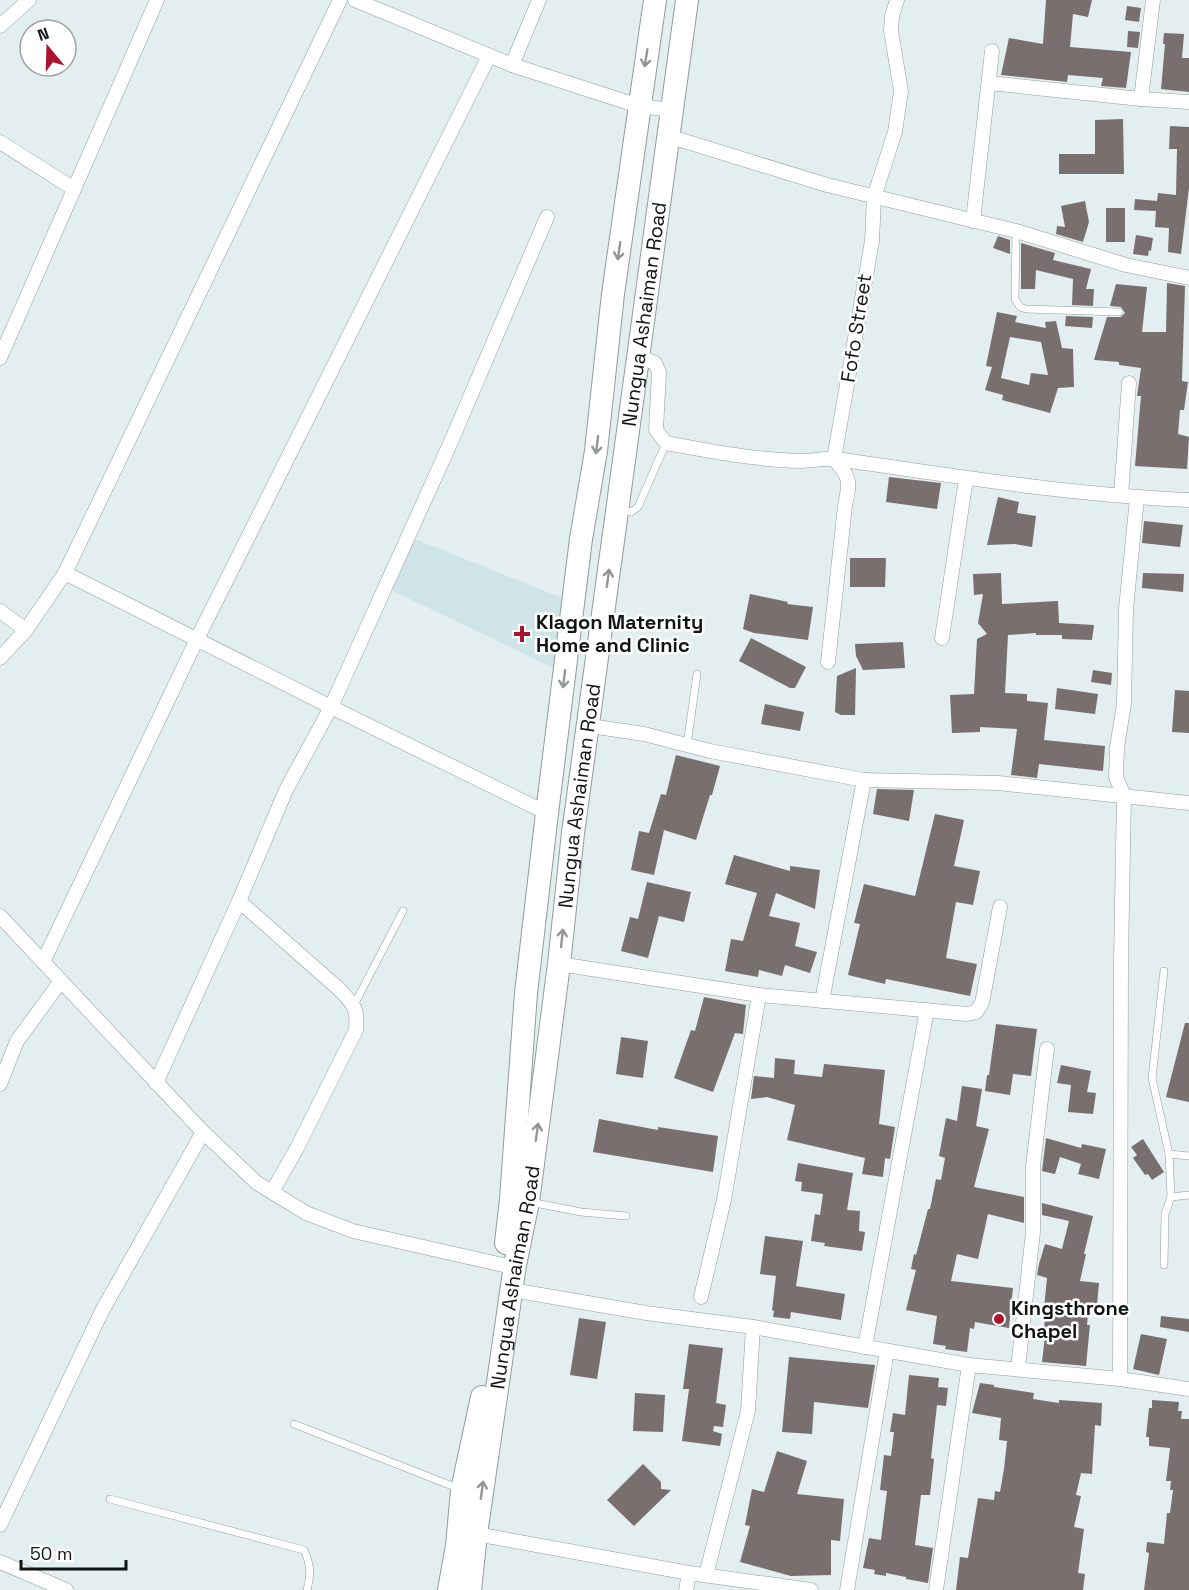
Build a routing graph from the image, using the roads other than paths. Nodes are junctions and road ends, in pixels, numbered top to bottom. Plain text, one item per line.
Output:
1 (29, 0) edge
2 (157, 0) edge
3 (340, 0) edge
4 (355, 0) edge
5 (539, 0) edge
6 (655, 0) edge
7 (687, 0) edge
8 (897, 0) edge
9 (1153, 0) edge
10 (0, 26) edge
11 (992, 51) dead end
12 (489, 56) junction
13 (512, 65) junction
14 (989, 83) junction
15 (1141, 99) junction
16 (1189, 102) edge
17 (639, 106) junction
18 (672, 110) junction
19 (668, 136) junction
20 (0, 142) edge
21 (74, 189) junction
22 (874, 197) junction
23 (547, 217) dead end
24 (973, 221) junction
25 (1016, 231) junction
26 (1189, 278) edge
27 (1119, 312) dead end
28 (638, 356) junction
29 (0, 358) edge
30 (1129, 383) dead end
31 (666, 443) junction
32 (834, 459) junction
33 (966, 479) junction
34 (1121, 495) junction
35 (1137, 498) junction
36 (1189, 500) edge
37 (617, 509) junction
38 (65, 573) junction
39 (0, 611) edge
40 (26, 630) junction
41 (942, 638) dead end
42 (197, 639) junction
43 (0, 657) edge
44 (828, 662) dead end
45 (697, 674) dead end
46 (331, 707) junction
47 (590, 721) junction
48 (687, 745) junction
49 (864, 780) junction
50 (1124, 796) junction
51 (1189, 802) edge
52 (547, 813) junction
53 (239, 901) junction
54 (1000, 907) dead end
55 (404, 911) dead end
56 (0, 916) edge
57 (43, 962) junction
58 (559, 964) junction
59 (1164, 971) dead end
60 (60, 981) junction
61 (759, 994) junction
62 (822, 1001) junction
63 (354, 1005) junction
64 (927, 1010) junction
65 (1047, 1049) dead end
66 (156, 1083) junction
67 (0, 1084) edge
68 (203, 1132) junction
69 (1168, 1154) junction
70 (1189, 1156) edge
71 (272, 1192) junction
72 (1189, 1195) edge
73 (1171, 1197) junction
74 (528, 1202) junction
75 (626, 1216) dead end
76 (509, 1265) junction
77 (1164, 1265) dead end
78 (512, 1290) junction
79 (701, 1297) dead end
80 (753, 1327) junction
81 (865, 1347) junction
82 (887, 1351) junction
83 (969, 1365) junction
84 (1018, 1368) junction
85 (1120, 1379) junction
86 (1189, 1389) edge
87 (294, 1424) dead end
88 (462, 1490) junction
89 (110, 1500) dead end
90 (0, 1525) edge
91 (476, 1534) junction
92 (0, 1562) edge
93 (689, 1573) junction
94 (706, 1575) junction
95 (66, 1590) edge
96 (307, 1590) edge
97 (449, 1590) edge
98 (470, 1590) edge
99 (686, 1590) edge
100 (811, 1590) edge
101 (847, 1590) edge
102 (936, 1590) edge

1 - 10 street
2 - 21 street
3 - 38 street
4 - 12 street
5 - 13 street
6 -> 17 main road, Nungua Ashaiman Road
7 - 18 main road, Nungua Ashaiman Road
8 - 22 street, Fofo Street
9 - 15 street
11 - 14 street
12 - 13 street
12 - 42 street
13 - 17 street
14 - 15 street
14 - 24 street
15 - 16 street
17 - 18 street
17 -> 52 main road, Nungua Ashaiman Road
18 - 19 main road, Nungua Ashaiman Road
19 - 22 street
19 - 28 main road, Nungua Ashaiman Road
20 - 21 street
21 - 29 street
22 - 24 street
22 - 32 street, Fofo Street
23 - 46 street
24 - 25 street
25 - 26 street
25 - 27 lane
28 - 31 street
28 - 37 main road, Nungua Ashaiman Road
30 - 34 street
31 - 32 street
31 - 37 lane
32 - 33 street
32 - 44 street
33 - 34 street
33 - 41 street
34 - 35 street
35 - 36 street
35 - 50 street
47 -> 37 main road, Nungua Ashaiman Road
38 - 40 street
38 - 42 street
39 - 40 street
40 - 43 street
42 - 46 street
42 - 57 street
45 - 48 lane
46 - 52 street
46 - 53 street
47 - 48 street
58 -> 47 main road, Nungua Ashaiman Road
48 - 49 street
49 - 50 street
49 - 62 street
50 - 51 street
50 - 85 street
52 - 76 main road, Nungua Ashaiman Road
53 - 63 street
53 - 66 street
54 - 64 street
55 - 63 lane
56 - 57 street
57 - 60 street
58 - 61 street
74 -> 58 main road, Nungua Ashaiman Road
59 - 69 lane
60 - 66 street
60 - 67 street
61 - 62 street
61 - 79 street
62 - 64 street
63 - 71 street
64 - 81 street
65 - 84 street
66 - 68 street
68 - 71 street
68 - 90 street
69 - 70 lane
69 - 73 lane
71 - 76 street
72 - 73 lane
73 - 77 lane
74 - 75 lane
74 - 76 main road, Nungua Ashaiman Road
76 - 78 main road, Nungua Ashaiman Road
76 - 88 main road, Nungua Ashaiman Road
78 - 80 street
91 -> 78 main road, Nungua Ashaiman Road
80 - 81 street
80 - 94 street
81 - 82 street
82 - 83 street
82 - 101 street
83 - 84 street
83 - 102 street
84 - 85 street
85 - 86 street
87 - 88 lane
88 - 97 main road, Nungua Ashaiman Road
89 - 96 lane
91 - 93 street
91 - 98 main road, Nungua Ashaiman Road
92 - 95 street
93 - 94 street
93 - 99 street
94 - 100 street

